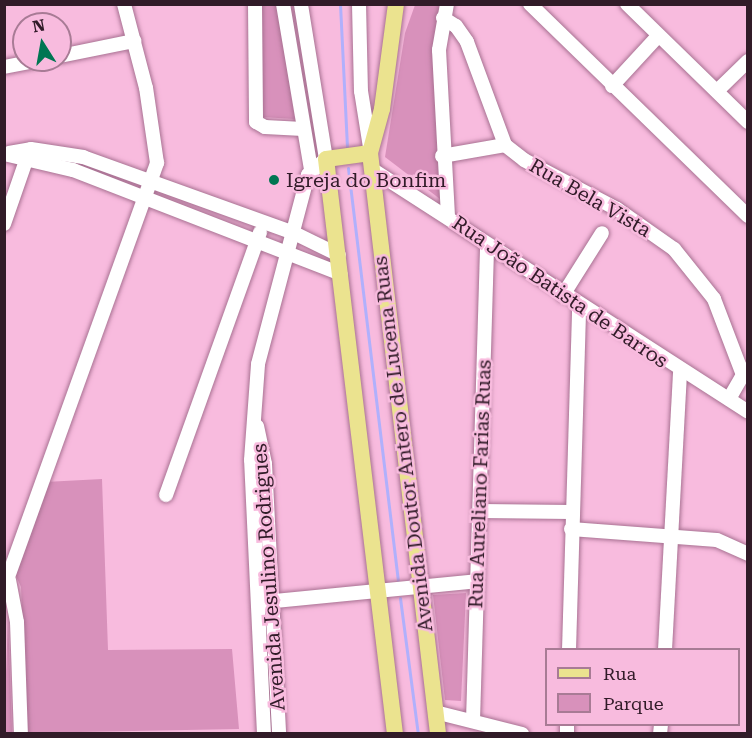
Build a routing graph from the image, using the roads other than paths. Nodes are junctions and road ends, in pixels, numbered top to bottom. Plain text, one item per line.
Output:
1 (124, 4) edge
2 (255, 4) edge
3 (283, 4) edge
4 (301, 4) edge
5 (359, 4) edge
6 (396, 4) edge
7 (447, 4) edge
8 (530, 4) edge
9 (627, 4) edge
10 (443, 18) junction
11 (658, 36) junction
12 (134, 41) junction
13 (72, 54) edge
14 (747, 61) edge
15 (612, 86) junction
16 (717, 91) junction
17 (747, 122) edge
18 (303, 129) junction
19 (505, 145) junction
20 (370, 150) junction
21 (4, 154) edge
22 (29, 154) junction
23 (442, 156) junction
24 (326, 159) junction
25 (310, 169) junction
26 (373, 171) junction
27 (153, 182) junction
28 (146, 197) junction
29 (747, 216) edge
30 (448, 217) junction
31 (263, 223) junction
32 (4, 224) edge
33 (602, 233) dead end
34 (294, 234) junction
35 (257, 238) junction
36 (487, 247) junction
37 (288, 251) junction
38 (339, 255) junction
39 (341, 274) junction
40 (563, 295) junction
41 (579, 306) junction
42 (745, 369) edge
43 (680, 372) junction
44 (729, 399) junction
45 (747, 412) edge
46 (256, 421) junction
47 (166, 495) dead end
48 (481, 512) junction
49 (571, 512) junction
50 (571, 529) junction
51 (671, 535) junction
52 (747, 554) edge
53 (477, 581) junction
54 (6, 582) edge
55 (418, 588) junction
56 (379, 591) junction
57 (271, 602) junction
58 (256, 603) junction
59 (569, 648) edge
60 (665, 648) edge
61 (435, 712) junction
62 (474, 722) junction
63 (21, 734) edge
64 (264, 734) edge
65 (279, 734) edge
66 (395, 734) edge
67 (438, 734) edge
68 (522, 734) edge

1 - 12 street
2 - 18 street
3 - 18 street
4 - 24 street
5 - 20 street
6 - 20 main road
7 - 10 street
8 - 15 street
9 - 11 street
10 - 19 street
10 - 23 street
11 - 15 street
11 - 16 street
12 - 13 street
12 - 27 street
14 - 16 street
15 - 29 street
16 - 17 street
18 - 25 street
19 - 23 street
19 - 42 street, Rua Bela Vista
20 - 24 main road
20 - 26 main road, Avenida Doutor Antero de Lucena Ruas
21 - 22 street
22 - 27 street
22 - 28 street
22 - 32 street
23 - 30 street
24 - 25 street
24 - 38 main road, Avenida Doutor Antero de Lucena Ruas
25 - 34 street, Avenida Jesulino Rodrigues
26 - 30 street, Rua João Batista de Barros
26 - 55 main road, Avenida Doutor Antero de Lucena Ruas
27 - 28 street
27 - 31 street
28 - 35 street
28 - 54 street
30 - 36 street, Rua João Batista de Barros
31 - 34 street
31 - 35 street
33 - 40 street
34 - 37 street, Avenida Jesulino Rodrigues
34 - 38 street
35 - 37 street
35 - 47 street
36 - 40 street, Rua João Batista de Barros
36 - 48 street, Rua Aureliano Farias Ruas
37 - 39 street
37 - 46 street, Avenida Jesulino Rodrigues
38 - 39 main road, Avenida Doutor Antero de Lucena Ruas
39 - 56 main road, Avenida Doutor Antero de Lucena Ruas
40 - 41 street, Rua João Batista de Barros
41 - 43 street, Rua João Batista de Barros
41 - 49 street
42 - 44 street
43 - 44 street, Rua João Batista de Barros
43 - 51 street
44 - 45 street, Rua João Batista de Barros
46 - 57 street, Avenida Jesulino Rodrigues
46 - 58 street, Avenida Jesulino Rodrigues
48 - 49 street
48 - 53 street, Rua Aureliano Farias Ruas
49 - 50 street
50 - 51 street
50 - 59 street
51 - 52 street
51 - 60 street
53 - 55 street
53 - 62 street, Rua Aureliano Farias Ruas
54 - 63 street
55 - 56 street
55 - 61 main road, Avenida Doutor Antero de Lucena Ruas
56 - 57 street
56 - 66 main road, Avenida Doutor Antero de Lucena Ruas
57 - 58 street
57 - 65 street, Avenida Jesulino Rodrigues
58 - 64 street, Avenida Jesulino Rodrigues
61 - 62 street
61 - 67 main road, Avenida Doutor Antero de Lucena Ruas
62 - 68 street

